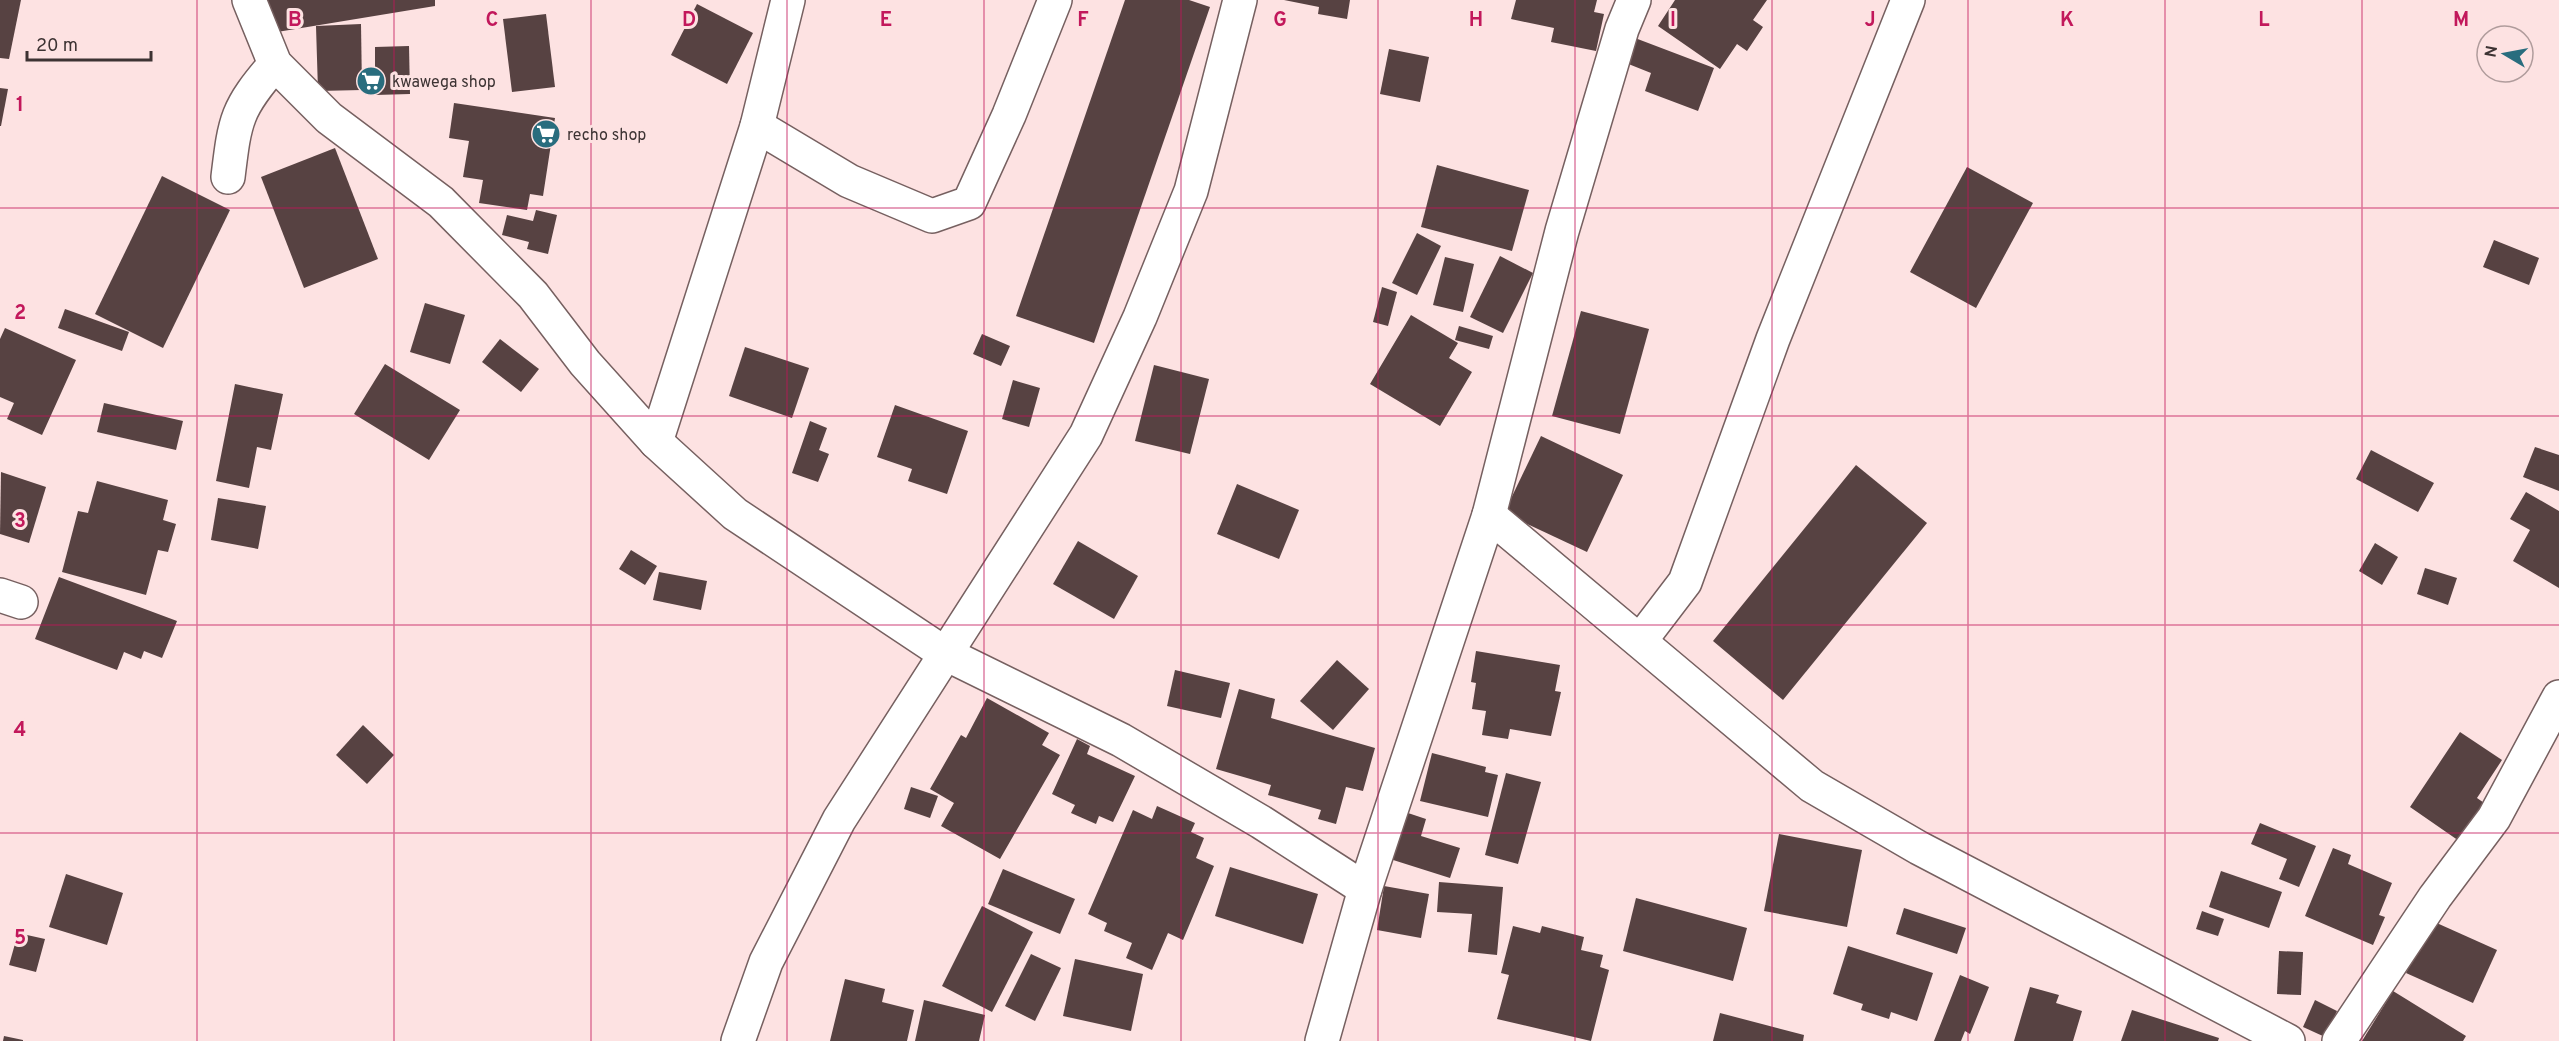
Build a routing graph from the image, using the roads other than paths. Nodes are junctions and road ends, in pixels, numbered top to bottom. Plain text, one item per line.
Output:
1 (249, 0) edge
2 (788, 0) edge
3 (1055, 0) edge
4 (1240, 0) edge
5 (1634, 0) edge
6 (1908, 0) edge
7 (276, 64) junction
8 (757, 126) junction
9 (228, 177) dead end
10 (656, 442) junction
11 (1489, 515) junction
12 (1640, 641) junction
13 (944, 653) junction
14 (2559, 697) edge
15 (1365, 889) junction
16 (738, 1041) edge
17 (1322, 1041) edge
18 (2288, 1041) edge
19 (2339, 1041) edge

1 - 7 street
2 - 8 street
3 - 8 street
4 - 13 street
5 - 11 street
6 - 12 street
7 - 9 street
7 - 10 street
8 - 10 street
10 - 13 street
11 - 12 street
11 - 15 street
12 - 18 street
13 - 15 street
13 - 16 street
14 - 19 street
15 - 17 street

